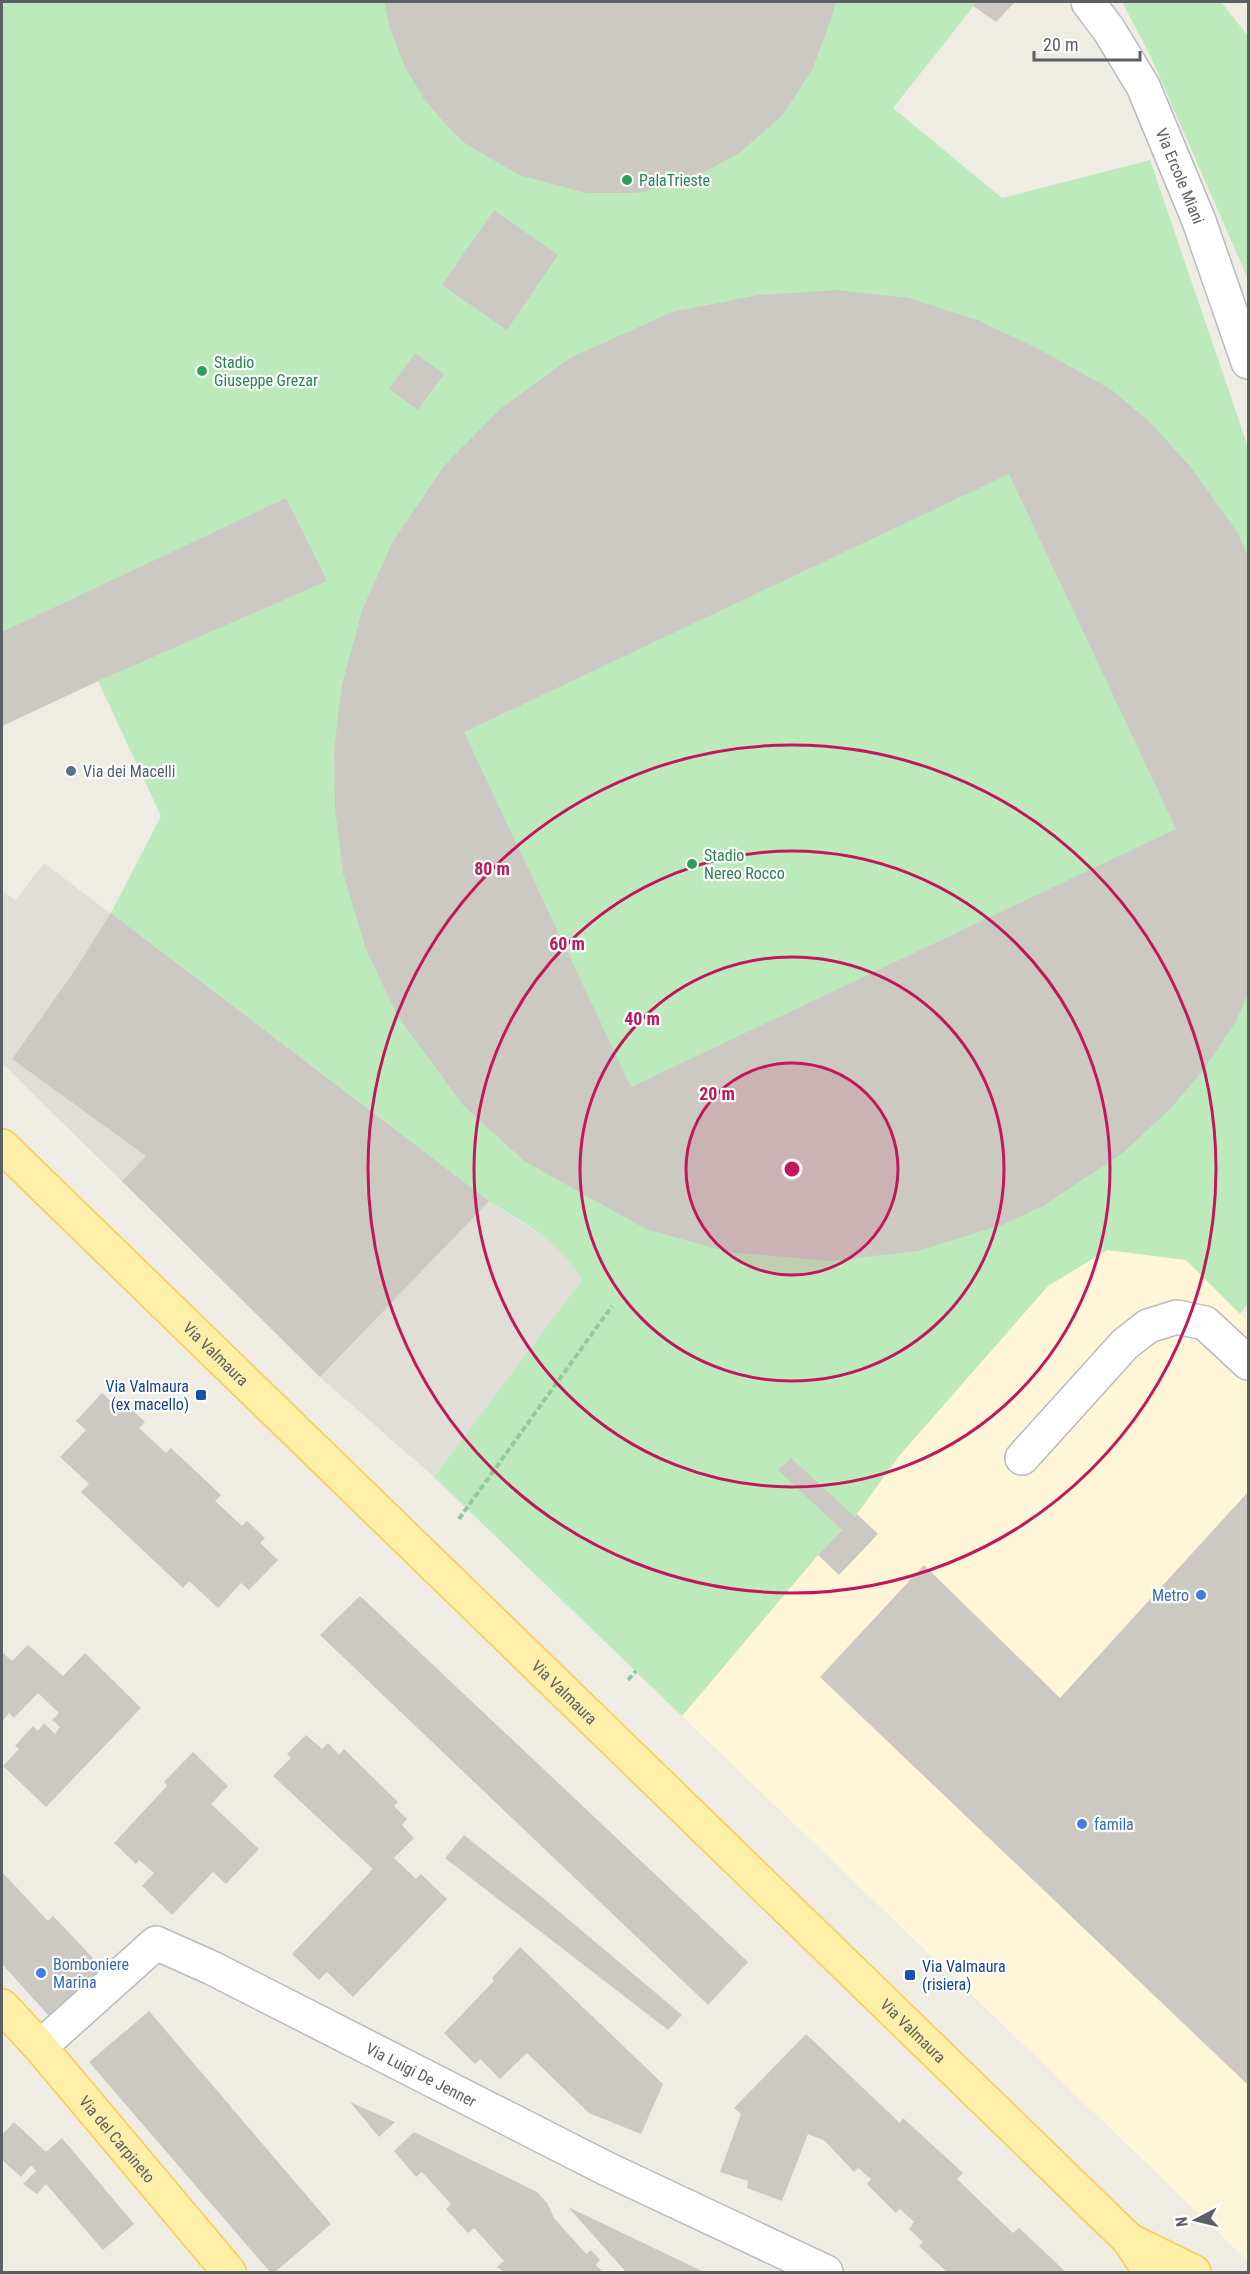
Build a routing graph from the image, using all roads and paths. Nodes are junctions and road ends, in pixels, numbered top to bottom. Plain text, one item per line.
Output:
1 (1088, 2) edge
2 (1248, 356) edge
3 (2, 1146) edge
4 (612, 1306) dead end
5 (1248, 1363) edge
6 (1022, 1458) dead end
7 (459, 1519) dead end
8 (636, 1671) dead end
9 (628, 1680) dead end
10 (2, 2006) edge
11 (40, 2047) junction
12 (1129, 2240) junction
13 (229, 2272) edge
14 (826, 2272) edge
15 (1150, 2272) edge
16 (1194, 2272) edge

1 - 2 street, Via Ercole Miani
3 - 12 main road, Via Valmaura
4 - 7 path
5 - 6 street
8 - 9 path
10 - 11 main road, Via del Carpineto
11 - 13 main road, Via del Carpineto
11 - 14 street, Via Luigi De Jenner
12 - 15 main road, Via Valmaura
12 - 16 main road, Via Valmaura

